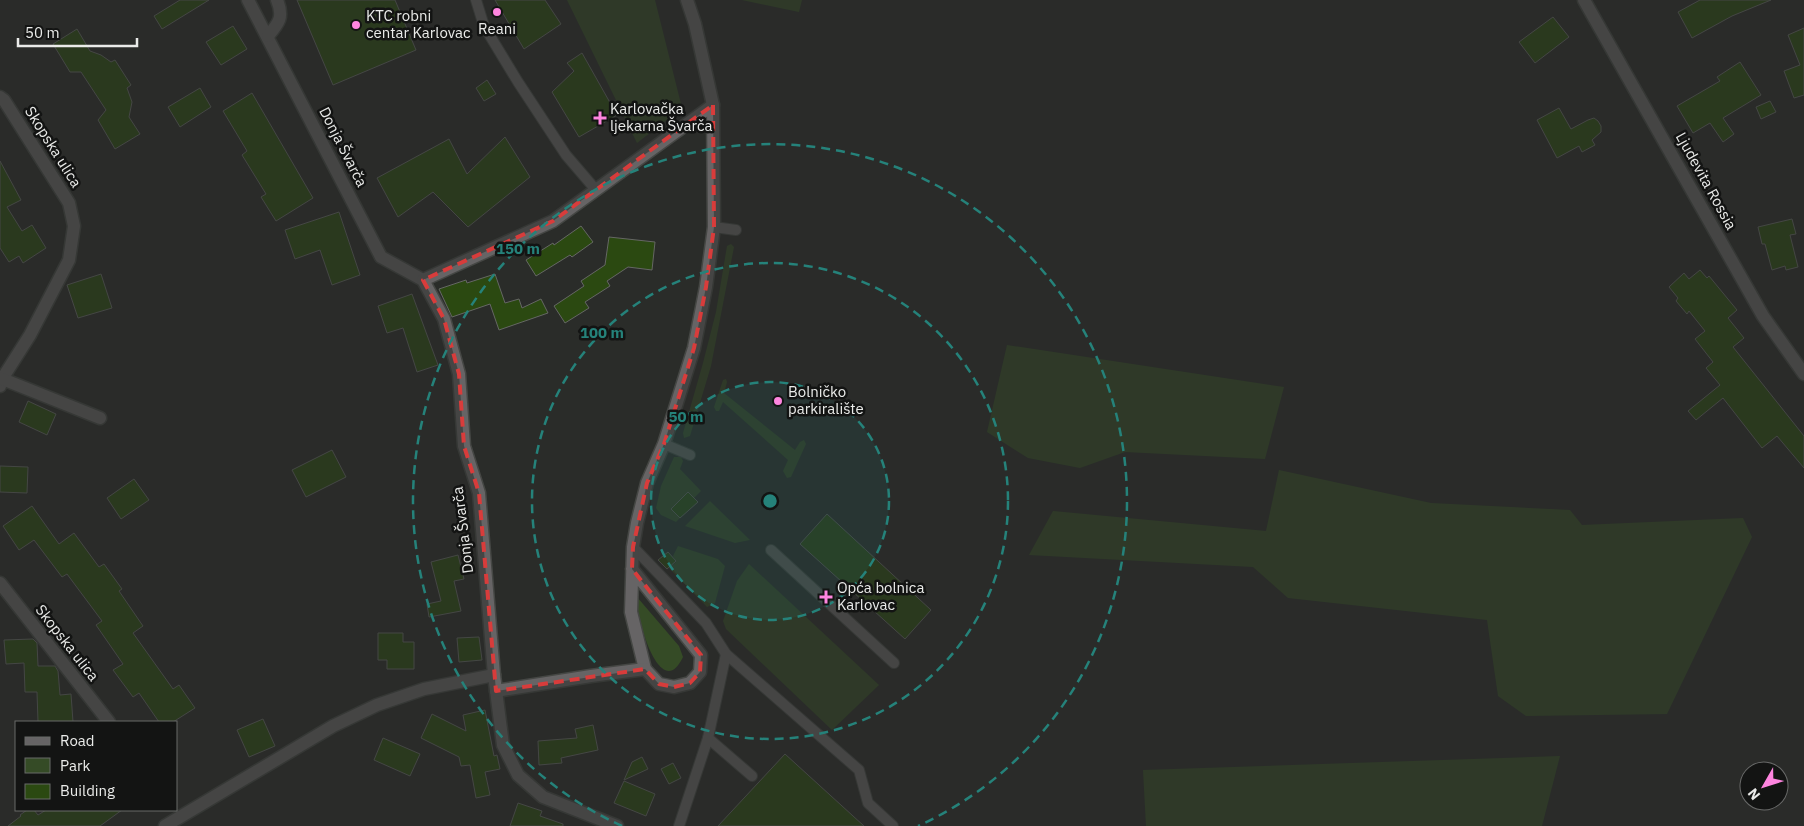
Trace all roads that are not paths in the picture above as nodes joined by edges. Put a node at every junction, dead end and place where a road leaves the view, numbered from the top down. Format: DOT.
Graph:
graph roads {
  1 [pos="248,0"];
  2 [pos="277,0"];
  3 [pos="476,0"];
  4 [pos="687,0"];
  5 [pos="1584,0"];
  6 [pos="268,36"];
  7 [pos="0,97"];
  8 [pos="713,105"];
  9 [pos="596,190"];
  10 [pos="714,227"];
  11 [pos="736,230"];
  12 [pos="424,280"];
  13 [pos="1804,374"];
  14 [pos="1,381"];
  15 [pos="100,418"];
  16 [pos="664,444"];
  17 [pos="690,454"];
  18 [pos="633,546"];
  19 [pos="771,550"];
  20 [pos="632,570"];
  21 [pos="0,583"];
  22 [pos="726,654"];
  23 [pos="894,662"];
  24 [pos="645,669"];
  25 [pos="494,675"];
  26 [pos="496,691"];
  27 [pos="108,721"];
  28 [pos="708,738"];
  29 [pos="752,776"];
  30 [pos="179,817"];
  31 [pos="165,826"];
  32 [pos="617,826"];
  33 [pos="679,826"];
  34 [pos="893,826"];
  1 -- 6 [label="street, Donja Švarča"];
  2 -- 6 [label="street"];
  3 -- 9 [label="lane"];
  4 -- 8 [label="street"];
  5 -- 13 [label="street, Ljudevita Rossia"];
  6 -- 12 [label="street, Donja Švarča"];
  7 -- 14 [label="street, Skopska ulica"];
  8 -- 9 [label="street"];
  8 -- 10 [label="street"];
  9 -- 12 [label="street"];
  10 -- 11 [label="lane"];
  10 -- 16 [label="street"];
  12 -- 25 [label="street, Donja Švarča"];
  14 -- 15 [label="street, Skopska ulica"];
  16 -- 17 [label="lane"];
  16 -- 18 [label="street"];
  18 -- 20 [label="street"];
  18 -- 22 [label="lane"];
  19 -- 23 [label="lane"];
  20 -- 24 [label="street"];
  20 -- 24 [label="street"];
  21 -- 27 [label="street, Skopska ulica"];
  22 -- 28 [label="lane"];
  22 -- 34 [label="lane"];
  24 -- 26 [label="street"];
  25 -- 26 [label="street, Donja Švarča"];
  25 -- 30 [label="street"];
  26 -- 32 [label="street, Donja Švarča"];
  28 -- 29 [label="lane"];
  28 -- 33 [label="lane"];
  30 -- 31 [label="street"];
}
